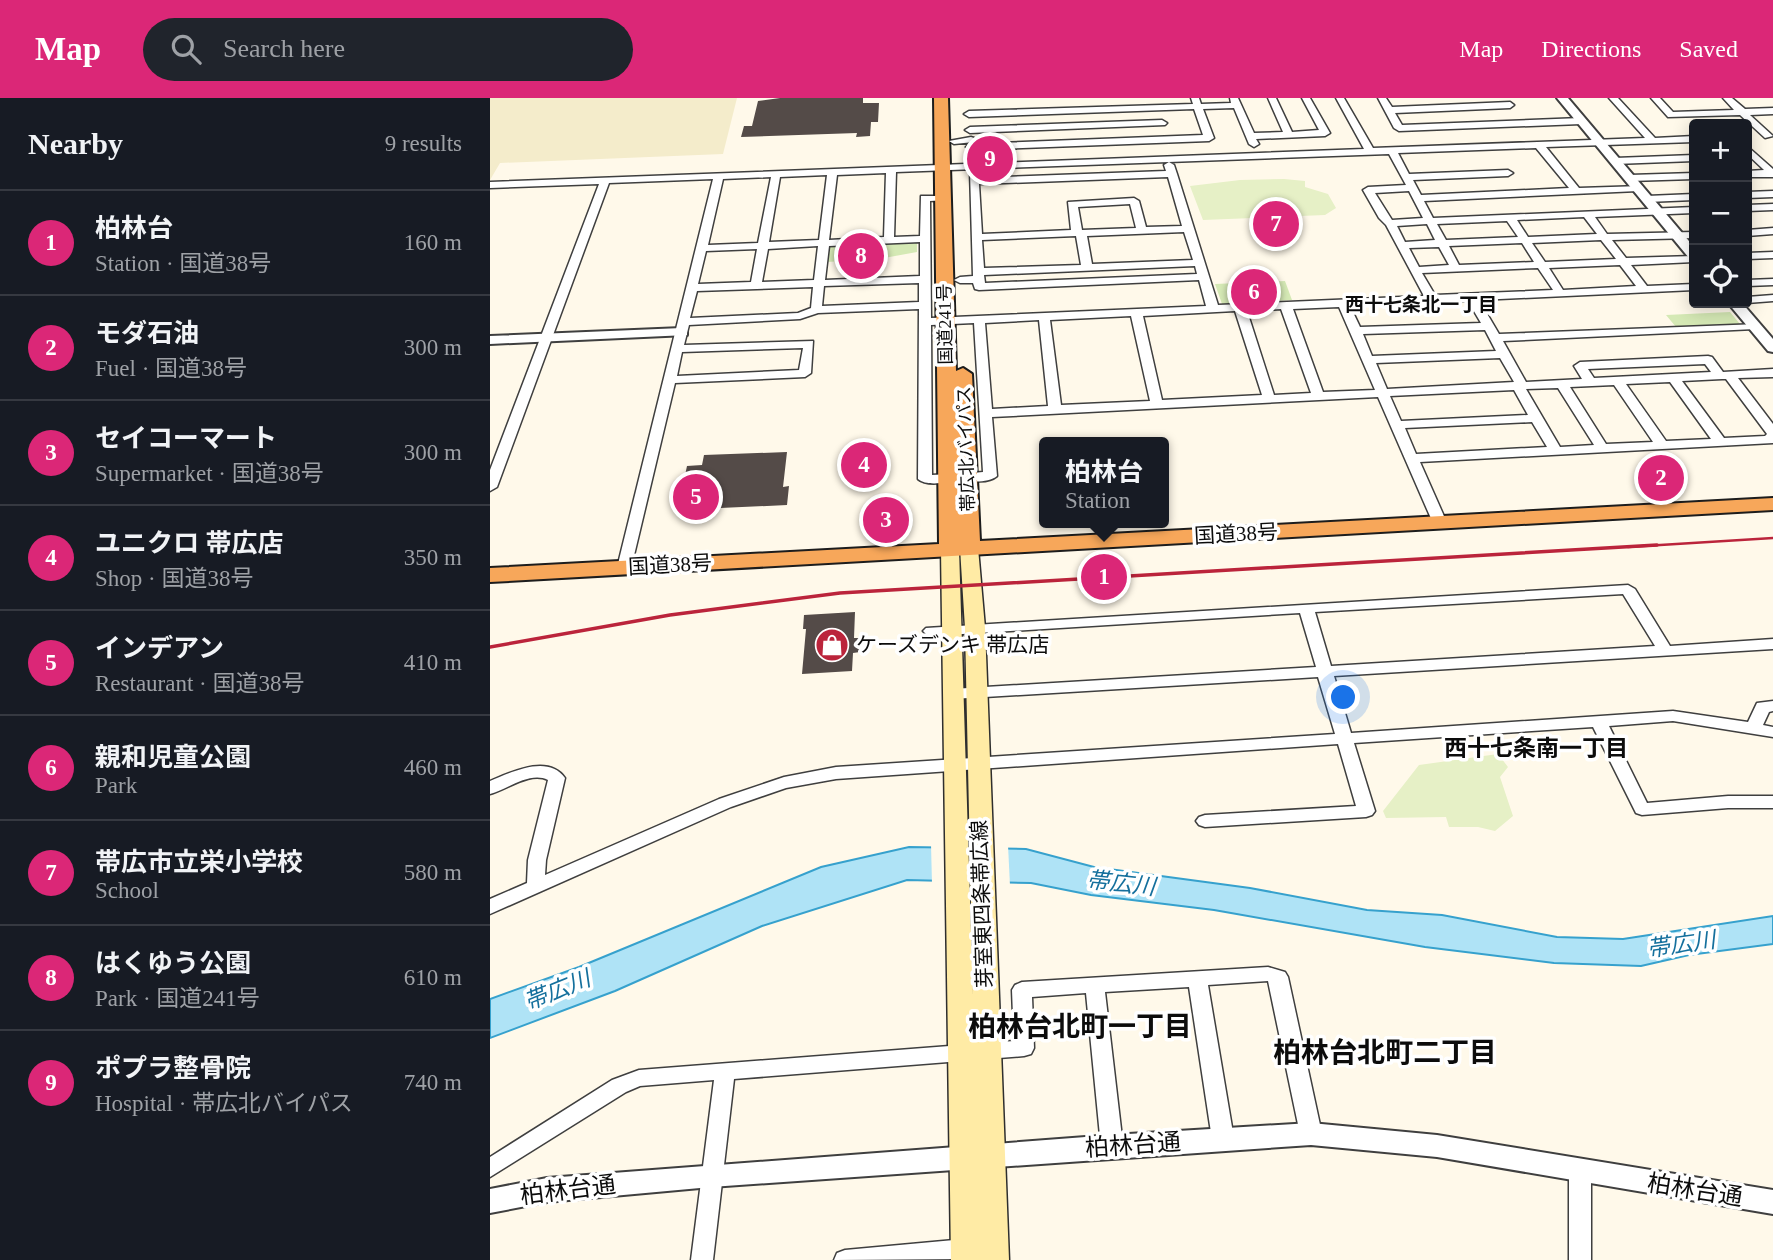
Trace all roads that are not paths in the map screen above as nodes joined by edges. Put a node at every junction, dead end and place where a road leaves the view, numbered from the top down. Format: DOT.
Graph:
graph roads {
  1 [pos="941,98"];
  2 [pos="953,98"];
  3 [pos="1272,98"];
  4 [pos="1306,98"];
  5 [pos="1340,98"];
  6 [pos="1382,98"];
  7 [pos="1562,98"];
  8 [pos="1613,98"];
  9 [pos="1655,98"];
  10 [pos="1666,98"];
  11 [pos="1727,98"];
  12 [pos="1196,102"];
  13 [pos="1236,102"];
  14 [pos="1508,102"];
  15 [pos="1158,104"];
  16 [pos="1390,110"];
  17 [pos="1055,111"];
  18 [pos="1773,111"];
  19 [pos="1742,112"];
  20 [pos="1581,121"];
  21 [pos="1162,123"];
  22 [pos="1524,123"];
  23 [pos="1467,125"];
  24 [pos="1057,127"];
  25 [pos="1289,135"];
  26 [pos="1250,136"];
  27 [pos="1766,136"];
  28 [pos="1689,139"];
  29 [pos="1167,140"];
  30 [pos="1682,140"];
  31 [pos="954,141"];
  32 [pos="1653,141"];
  33 [pos="1600,143"];
  34 [pos="1061,144"];
  35 [pos="1539,145"];
  36 [pos="1486,147"];
  37 [pos="1689,149"];
  38 [pos="1392,150"];
  39 [pos="1370,151"];
  40 [pos="965,154"];
  41 [pos="1752,154"];
  42 [pos="1259,156"];
  43 [pos="1689,156"];
  44 [pos="1170,159"];
  45 [pos="1615,161"];
  46 [pos="1058,163"];
  47 [pos="891,170"];
  48 [pos="832,172"];
  49 [pos="1508,173"];
  50 [pos="776,174"];
  51 [pos="1172,174"];
  52 [pos="1752,174"];
  53 [pos="1772,174"];
  54 [pos="719,176"];
  55 [pos="1407,177"];
  56 [pos="1689,177"];
  57 [pos="1056,178"];
  58 [pos="605,181"];
  59 [pos="974,181"];
  60 [pos="1634,183"];
  61 [pos="491,186"];
  62 [pos="1576,191"];
  63 [pos="1415,193"];
  64 [pos="1524,194"];
  65 [pos="1773,194"];
  66 [pos="1752,195"];
  67 [pos="1689,197"];
  68 [pos="943,198"];
  69 [pos="1647,199"];
  70 [pos="1773,207"];
  71 [pos="1752,208"];
  72 [pos="1689,210"];
  73 [pos="1657,211"];
  74 [pos="1587,214"];
  75 [pos="1541,215"];
  76 [pos="1510,217"];
  77 [pos="1429,220"];
  78 [pos="1390,223"];
  79 [pos="1188,229"];
  80 [pos="1142,230"];
  81 [pos="1773,232"];
  82 [pos="1079,233"];
  83 [pos="1752,233"];
  84 [pos="1677,235"];
  85 [pos="1689,235"];
  86 [pos="1604,236"];
  87 [pos="976,237"];
  88 [pos="925,239"];
  89 [pos="1525,240"];
  90 [pos="889,241"];
  91 [pos="823,243"];
  92 [pos="1441,243"];
  93 [pos="762,245"];
  94 [pos="1402,245"];
  95 [pos="702,248"];
  96 [pos="1689,251"];
  97 [pos="1773,255"];
  98 [pos="1752,256"];
  99 [pos="1689,257"];
  100 [pos="1622,261"];
  101 [pos="1199,262"];
  102 [pos="1542,264"];
  103 [pos="1087,267"];
  104 [pos="1456,269"];
  105 [pos="1416,270"];
  106 [pos="978,276"];
  107 [pos="1203,278"];
  108 [pos="925,279"];
  109 [pos="960,280"];
  110 [pos="818,282"];
  111 [pos="1773,282"];
  112 [pos="1752,283"];
  113 [pos="756,285"];
  114 [pos="1689,287"];
  115 [pos="693,288"];
  116 [pos="1644,289"];
  117 [pos="1560,293"];
  118 [pos="1472,297"];
  119 [pos="1773,298"];
  120 [pos="1431,299"];
  121 [pos="1752,300"];
  122 [pos="1343,303"];
  123 [pos="925,305"];
  124 [pos="1286,306"];
  125 [pos="1240,308"];
  126 [pos="1739,308"];
  127 [pos="1213,309"];
  128 [pos="816,310"];
  129 [pos="1136,312"];
  130 [pos="1044,317"];
  131 [pos="953,321"];
  132 [pos="1488,326"];
  133 [pos="1755,326"];
  134 [pos="683,327"];
  135 [pos="1356,331"];
  136 [pos="548,338"];
  137 [pos="1494,338"];
  138 [pos="490,341"];
  139 [pos="1773,348"];
  140 [pos="677,349"];
  141 [pos="1504,354"];
  142 [pos="1369,360"];
  143 [pos="1773,373"];
  144 [pos="1724,376"];
  145 [pos="1673,378"];
  146 [pos="670,380"];
  147 [pos="1618,381"];
  148 [pos="1590,382"];
  149 [pos="1562,384"];
  150 [pos="1520,386"];
  151 [pos="1382,393"];
  152 [pos="1318,396"];
  153 [pos="1269,398"];
  154 [pos="1157,404"];
  155 [pos="1055,410"];
  156 [pos="987,413"];
  157 [pos="1537,418"];
  158 [pos="1397,425"];
  159 [pos="1773,434"];
  160 [pos="1720,442"];
  161 [pos="1662,445"];
  162 [pos="1602,448"];
  163 [pos="1555,450"];
  164 [pos="1412,458"];
  165 [pos="957,478"];
  166 [pos="490,487"];
  167 [pos="1773,495"];
  168 [pos="1773,504"];
  169 [pos="1438,518"];
  170 [pos="959,544"];
  171 [pos="625,563"];
  172 [pos="490,565"];
  173 [pos="490,575"];
  174 [pos="1306,608"];
  175 [pos="975,628"];
  176 [pos="941,630"];
  177 [pos="1773,644"];
  178 [pos="1665,650"];
  179 [pos="1323,671"];
  180 [pos="976,692"];
  181 [pos="952,694"];
  182 [pos="1773,706"];
  183 [pos="1599,722"];
  184 [pos="1753,728"];
  185 [pos="1773,732"];
  186 [pos="1344,739"];
  187 [pos="977,762"];
  188 [pos="955,764"];
  189 [pos="490,788"];
  190 [pos="1773,802"];
  191 [pos="967,805"];
  192 [pos="1205,821"];
  193 [pos="536,887"];
  194 [pos="490,907"];
  195 [pos="1197,977"];
  196 [pos="1095,985"];
  197 [pos="974,1052"];
  198 [pos="725,1071"];
  199 [pos="1311,1134"];
  200 [pos="1223,1139"];
  201 [pos="1112,1146"];
  202 [pos="976,1158"];
  203 [pos="490,1168"];
  204 [pos="1580,1171"];
  205 [pos="711,1176"];
  206 [pos="490,1201"];
  207 [pos="1773,1202"];
  208 [pos="965,1255"];
  209 [pos="702,1260"];
  210 [pos="845,1260"];
  211 [pos="994,1260"];
  212 [pos="1580,1260"];
  1 -- 40 [label="highway, 国道241号"];
  2 -- 31 [label="highway"];
  3 -- 25 [label="street"];
  4 -- 25 [label="street"];
  5 -- 39 [label="street"];
  6 -- 16 [label="street"];
  7 -- 20 [label="street"];
  8 -- 32 [label="street"];
  9 -- 10 [label="street"];
  9 -- 19 [label="street"];
  11 -- 19 [label="street"];
  12 -- 13 [label="street"];
  12 -- 15 [label="street"];
  12 -- 29 [label="street"];
  13 -- 26 [label="street"];
  14 -- 16 [label="street"];
  14 -- 22 [label="street"];
  15 -- 17 [label="street"];
  15 -- 21 [label="street"];
  16 -- 23 [label="street"];
  17 -- 24 [label="street"];
  17 -- 40 [label="street"];
  18 -- 19 [label="street"];
  19 -- 27 [label="street"];
  20 -- 22 [label="street"];
  20 -- 33 [label="street"];
  21 -- 24 [label="street"];
  21 -- 29 [label="street"];
  22 -- 23 [label="street"];
  23 -- 36 [label="street"];
  24 -- 34 [label="street"];
  24 -- 40 [label="street"];
  25 -- 26 [label="street"];
  26 -- 42 [label="street"];
  28 -- 30 [label="street"];
  29 -- 34 [label="street"];
  29 -- 44 [label="street"];
  30 -- 32 [label="street"];
  30 -- 37 [label="street"];
  31 -- 40 [label="highway"];
  31 -- 40 [label="street"];
  32 -- 33 [label="street"];
  33 -- 35 [label="street"];
  33 -- 45 [label="street"];
  34 -- 40 [label="street"];
  34 -- 46 [label="street"];
  35 -- 36 [label="street"];
  35 -- 62 [label="street"];
  36 -- 38 [label="street"];
  36 -- 49 [label="street"];
  38 -- 39 [label="street"];
  38 -- 55 [label="street"];
  39 -- 42 [label="street"];
  40 -- 46 [label="street"];
  40 -- 47 [label="street"];
  40 -- 59 [label="street"];
  40 -- 68 [label="highway, 国道241号"];
  40 -- 109 [label="highway"];
  41 -- 53 [label="street"];
  42 -- 44 [label="street"];
  43 -- 45 [label="street"];
  44 -- 46 [label="street"];
  44 -- 51 [label="street"];
  45 -- 60 [label="street"];
  46 -- 57 [label="street"];
  47 -- 48 [label="street"];
  47 -- 90 [label="street"];
  48 -- 50 [label="street"];
  48 -- 91 [label="street"];
  49 -- 55 [label="street"];
  49 -- 64 [label="street"];
  50 -- 54 [label="street"];
  50 -- 93 [label="street"];
  51 -- 57 [label="street"];
  51 -- 79 [label="street"];
  52 -- 53 [label="street"];
  54 -- 58 [label="street"];
  54 -- 95 [label="street"];
  55 -- 63 [label="street"];
  56 -- 60 [label="street"];
  57 -- 59 [label="street"];
  58 -- 61 [label="street"];
  58 -- 136 [label="street"];
  59 -- 87 [label="street"];
  60 -- 62 [label="street"];
  60 -- 69 [label="street"];
  62 -- 64 [label="street"];
  63 -- 64 [label="street"];
  63 -- 77 [label="street"];
  63 -- 78 [label="street"];
  64 -- 75 [label="street"];
  65 -- 66 [label="street"];
  67 -- 69 [label="street"];
  68 -- 88 [label="street"];
  68 -- 131 [label="highway, 国道241号"];
  69 -- 73 [label="street"];
  70 -- 71 [label="street"];
  72 -- 73 [label="street"];
  73 -- 74 [label="street"];
  73 -- 84 [label="street"];
  74 -- 75 [label="street"];
  74 -- 86 [label="street"];
  75 -- 76 [label="street"];
  76 -- 77 [label="street"];
  76 -- 89 [label="street"];
  77 -- 78 [label="street"];
  77 -- 92 [label="street"];
  78 -- 94 [label="street"];
  79 -- 80 [label="street"];
  79 -- 101 [label="street"];
  80 -- 82 [label="street"];
  80 -- 82 [label="street"];
  81 -- 83 [label="street"];
  82 -- 87 [label="street"];
  82 -- 103 [label="street"];
  84 -- 85 [label="street"];
  84 -- 86 [label="street"];
  84 -- 96 [label="street"];
  86 -- 89 [label="street"];
  86 -- 100 [label="street"];
  87 -- 106 [label="street"];
  88 -- 90 [label="street"];
  88 -- 108 [label="street"];
  89 -- 92 [label="street"];
  89 -- 102 [label="street"];
  90 -- 91 [label="street"];
  91 -- 93 [label="street"];
  91 -- 110 [label="street"];
  92 -- 94 [label="street"];
  92 -- 104 [label="street"];
  93 -- 95 [label="street"];
  93 -- 113 [label="street"];
  94 -- 105 [label="street"];
  95 -- 115 [label="street"];
  97 -- 98 [label="street"];
  99 -- 100 [label="street"];
  100 -- 102 [label="street"];
  100 -- 116 [label="street"];
  101 -- 103 [label="street"];
  101 -- 107 [label="street"];
  102 -- 104 [label="street"];
  102 -- 117 [label="street"];
  103 -- 106 [label="street"];
  104 -- 105 [label="street"];
  105 -- 120 [label="street"];
  106 -- 107 [label="street"];
  106 -- 109 [label="street"];
  107 -- 127 [label="street"];
  108 -- 110 [label="street"];
  108 -- 123 [label="street"];
  109 -- 131 [label="highway"];
  110 -- 113 [label="street"];
  110 -- 128 [label="street"];
  111 -- 112 [label="street"];
  113 -- 115 [label="street"];
  114 -- 116 [label="street"];
  115 -- 134 [label="street"];
  116 -- 117 [label="street"];
  117 -- 118 [label="street"];
  118 -- 120 [label="street"];
  118 -- 132 [label="street"];
  119 -- 121 [label="street"];
  120 -- 122 [label="street"];
  122 -- 124 [label="street"];
  122 -- 135 [label="street"];
  123 -- 128 [label="street"];
  123 -- 131 [label="street"];
  124 -- 125 [label="street"];
  124 -- 152 [label="street"];
  125 -- 127 [label="street"];
  125 -- 153 [label="street"];
  126 -- 133 [label="street"];
  127 -- 129 [label="street"];
  128 -- 134 [label="street"];
  129 -- 130 [label="street"];
  129 -- 154 [label="street"];
  130 -- 131 [label="street"];
  130 -- 155 [label="street"];
  131 -- 156 [label="street"];
  131 -- 165 [label="highway, 国道241号"];
  131 -- 165 [label="street"];
  132 -- 135 [label="street"];
  132 -- 137 [label="street"];
  133 -- 137 [label="street"];
  133 -- 139 [label="street"];
  134 -- 136 [label="street"];
  134 -- 140 [label="street"];
  135 -- 142 [label="street"];
  136 -- 138 [label="street"];
  136 -- 166 [label="street"];
  137 -- 141 [label="street"];
  140 -- 146 [label="street"];
  140 -- 146 [label="street"];
  141 -- 142 [label="street"];
  141 -- 150 [label="street"];
  142 -- 151 [label="street"];
  143 -- 144 [label="street"];
  144 -- 145 [label="street"];
  144 -- 148 [label="street"];
  144 -- 159 [label="street"];
  145 -- 147 [label="street"];
  145 -- 160 [label="street"];
  146 -- 171 [label="street"];
  147 -- 148 [label="street"];
  147 -- 161 [label="street"];
  148 -- 149 [label="street"];
  149 -- 150 [label="street"];
  149 -- 162 [label="street"];
  150 -- 151 [label="street"];
  150 -- 157 [label="street"];
  151 -- 152 [label="street"];
  151 -- 158 [label="street"];
  152 -- 153 [label="street"];
  153 -- 154 [label="street"];
  154 -- 155 [label="street"];
  155 -- 156 [label="street"];
  156 -- 165 [label="street"];
  157 -- 158 [label="street"];
  157 -- 163 [label="street"];
  158 -- 164 [label="street"];
  159 -- 160 [label="street"];
  160 -- 161 [label="street"];
  161 -- 162 [label="street"];
  162 -- 163 [label="street"];
  163 -- 164 [label="street"];
  164 -- 169 [label="street"];
  165 -- 170 [label="highway, 国道241号"];
  167 -- 169 [label="highway, 国道38号"];
  168 -- 169 [label="highway, 国道38号"];
  169 -- 170 [label="highway, 国道38号"];
  170 -- 171 [label="highway, 国道38号"];
  170 -- 175 [label="main road, 芽室東四条帯広線"];
  170 -- 176 [label="main road, 芽室東四条帯広線"];
  171 -- 172 [label="highway, 国道38号"];
  171 -- 173 [label="highway, 国道38号"];
  174 -- 175 [label="street"];
  174 -- 178 [label="street"];
  174 -- 179 [label="street"];
  175 -- 176 [label="street"];
  175 -- 180 [label="main road, 芽室東四条帯広線"];
  176 -- 181 [label="main road, 芽室東四条帯広線"];
  177 -- 178 [label="street"];
  178 -- 179 [label="street"];
  179 -- 180 [label="street"];
  179 -- 186 [label="street"];
  180 -- 181 [label="street"];
  180 -- 187 [label="main road, 芽室東四条帯広線"];
  181 -- 188 [label="main road, 芽室東四条帯広線"];
  182 -- 184 [label="street"];
  183 -- 184 [label="street"];
  183 -- 186 [label="street"];
  183 -- 190 [label="street"];
  184 -- 185 [label="street"];
  186 -- 187 [label="street"];
  186 -- 192 [label="street"];
  187 -- 188 [label="street"];
  187 -- 191 [label="main road, 芽室東四条帯広線"];
  188 -- 191 [label="main road, 芽室東四条帯広線"];
  188 -- 193 [label="street"];
  189 -- 193 [label="street"];
  191 -- 197 [label="main road, 芽室東四条帯広線"];
  193 -- 194 [label="street"];
  195 -- 196 [label="street"];
  195 -- 199 [label="street"];
  195 -- 200 [label="street"];
  196 -- 197 [label="street"];
  196 -- 201 [label="street"];
  197 -- 198 [label="street"];
  197 -- 202 [label="main road, 芽室東四条帯広線"];
  198 -- 203 [label="street"];
  198 -- 205 [label="street"];
  199 -- 200 [label="street, 柏林台通"];
  199 -- 204 [label="street, 柏林台通"];
  200 -- 201 [label="street, 柏林台通"];
  201 -- 202 [label="street, 柏林台通"];
  202 -- 205 [label="street, 柏林台通"];
  202 -- 208 [label="main road, 芽室東四条帯広線"];
  202 -- 211 [label="main road, 芽室東四条帯広線"];
  204 -- 207 [label="street, 柏林台通"];
  204 -- 212 [label="street"];
  205 -- 206 [label="street, 柏林台通"];
  205 -- 209 [label="street"];
  208 -- 210 [label="street"];
}
